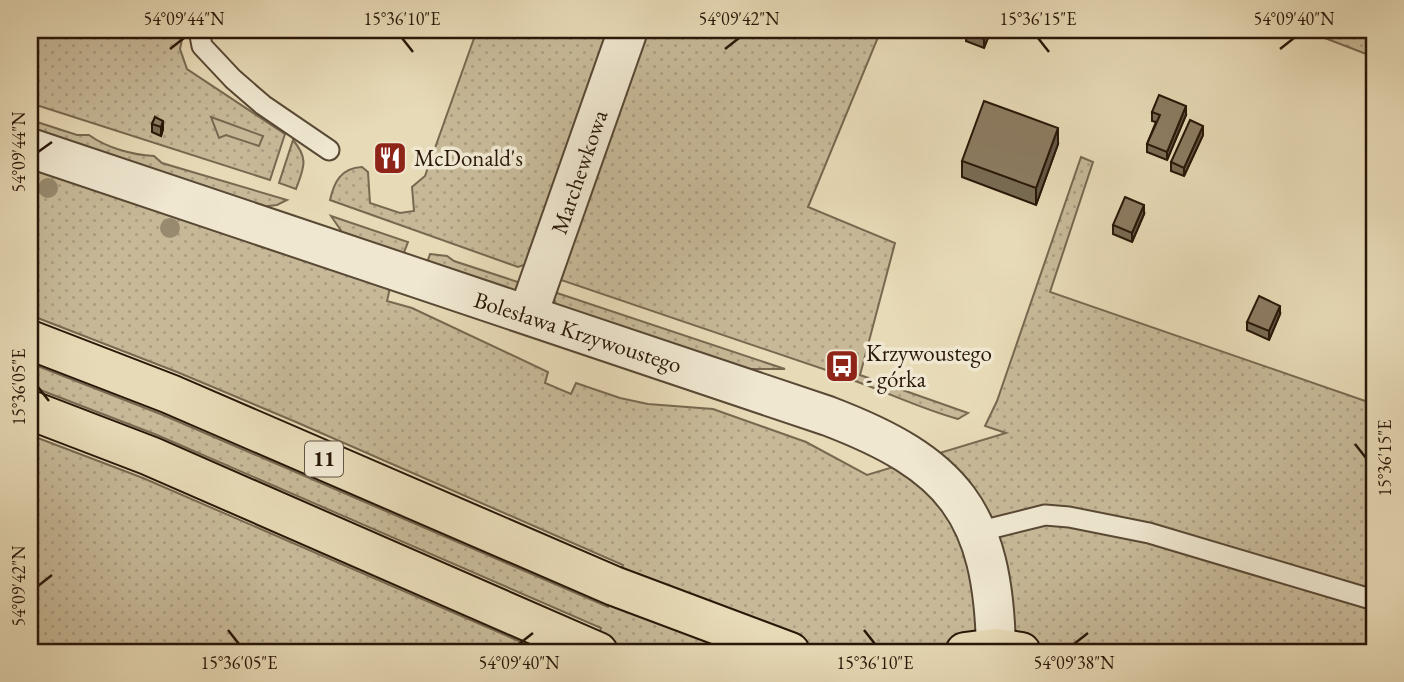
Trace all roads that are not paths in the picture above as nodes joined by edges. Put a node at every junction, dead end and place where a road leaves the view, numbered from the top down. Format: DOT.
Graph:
graph roads {
  1 [pos="199,30"];
  2 [pos="628,30"];
  3 [pos="30,148"];
  4 [pos="329,150"];
  5 [pos="528,314"];
  6 [pos="30,340"];
  7 [pos="30,410"];
  8 [pos="977,531"];
  9 [pos="1374,600"];
  10 [pos="994,651"];
  11 [pos="598,652"];
  12 [pos="790,652"];
  1 -- 4 [label="lane"];
  2 -- 5 [label="street, Marchewkowa"];
  3 -- 5 [label="street, Bolesława Krzywoustego"];
  5 -- 8 [label="street, Bolesława Krzywoustego"];
  6 -- 12 [label="main road, 11"];
  7 -- 11 [label="main road"];
  8 -- 9 [label="lane"];
  8 -- 10 [label="street, Bolesława Krzywoustego"];
}
